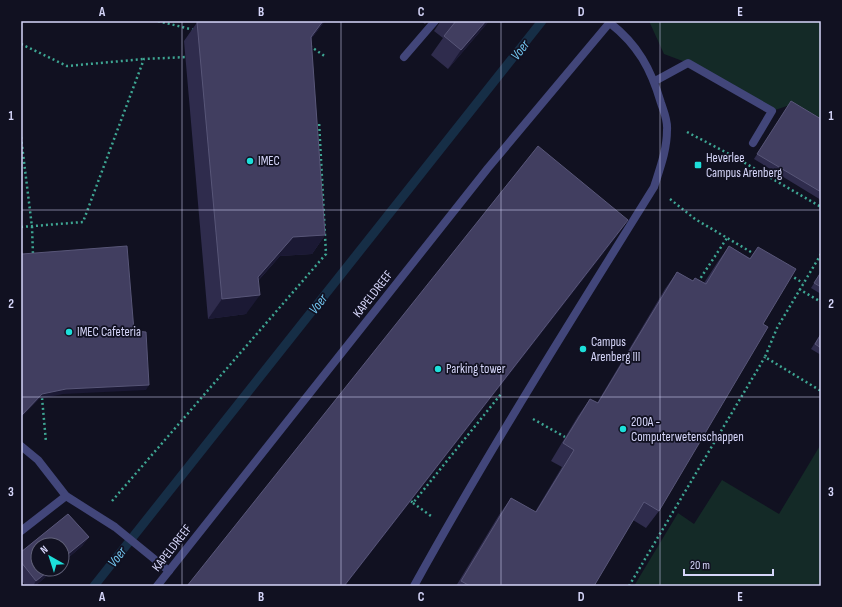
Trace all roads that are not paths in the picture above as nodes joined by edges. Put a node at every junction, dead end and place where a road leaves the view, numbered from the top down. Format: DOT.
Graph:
graph roads {
  1 [pos="435,21"];
  2 [pos="610,22"];
  3 [pos="404,57"];
  4 [pos="655,81"];
  5 [pos="753,143"];
  6 [pos="21,446"];
  7 [pos="66,496"];
  8 [pos="21,531"];
  9 [pos="169,571"];
  10 [pos="157,586"];
  11 [pos="414,586"];
  1 -- 3 [label="street"];
  2 -- 4 [label="street"];
  2 -- 9 [label="street, KAPELDREEF"];
  4 -- 5 [label="street"];
  4 -- 11 [label="street"];
  6 -- 7 [label="street"];
  7 -- 8 [label="street"];
  7 -- 9 [label="street"];
  9 -- 10 [label="street, KAPELDREEF"];
}
